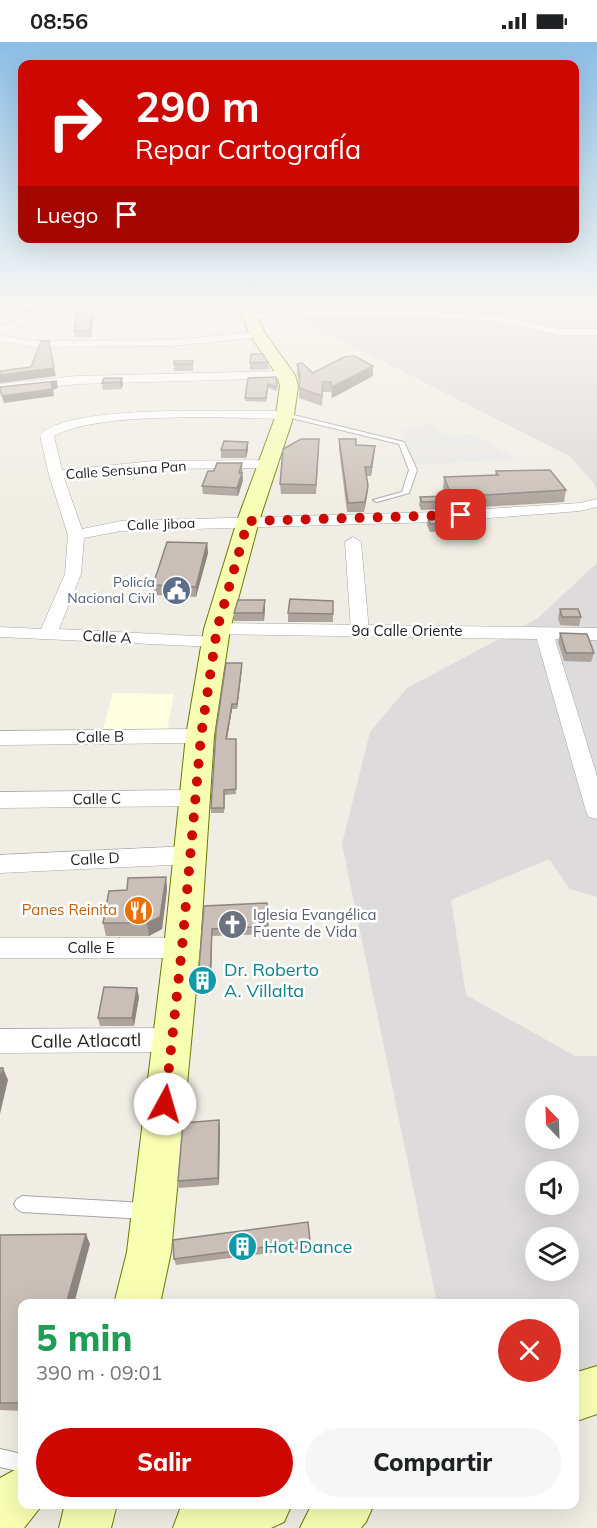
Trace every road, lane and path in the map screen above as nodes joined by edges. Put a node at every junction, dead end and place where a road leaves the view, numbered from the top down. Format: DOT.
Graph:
graph roads {
  1 [pos="286,375"];
  2 [pos="0,388"];
  3 [pos="285,414"];
  4 [pos="269,464"];
  5 [pos="56,475"];
  6 [pos="377,500"];
  7 [pos="597,502"];
  8 [pos="248,521"];
  9 [pos="76,535"];
  10 [pos="353,542"];
  11 [pos="360,631"];
  12 [pos="0,632"];
  13 [pos="544,633"];
  14 [pos="48,634"];
  15 [pos="597,634"];
  16 [pos="216,636"];
  17 [pos="201,736"];
  18 [pos="0,738"];
  19 [pos="195,798"];
  20 [pos="0,800"];
  21 [pos="597,811"];
  22 [pos="190,855"];
  23 [pos="0,864"];
  24 [pos="0,948"];
  25 [pos="182,948"];
  26 [pos="171,1040"];
  27 [pos="0,1041"];
  28 [pos="22,1204"];
  29 [pos="152,1232"];
  30 [pos="126,1299"];
  31 [pos="138,1299"];
  32 [pos="148,1299"];
  33 [pos="597,1390"];
  34 [pos="579,1396"];
  35 [pos="0,1458"];
  36 [pos="18,1462"];
  37 [pos="18,1496"];
  38 [pos="90,1509"];
  39 [pos="343,1509"];
  40 [pos="0,1516"];
  41 [pos="85,1528"];
  42 [pos="326,1528"];
  1 -- 2 [label="street"];
  1 -- 3 [label="main road"];
  3 -- 4 [label="main road"];
  3 -- 5 [label="street"];
  3 -- 6 [label="lane"];
  4 -- 5 [label="street, Calle Sensuna Pan"];
  4 -- 8 [label="main road"];
  5 -- 9 [label="street"];
  7 -- 8 [label="street, Calle Jiboa"];
  8 -- 9 [label="street, Calle Jiboa"];
  8 -- 16 [label="main road"];
  9 -- 14 [label="street"];
  10 -- 11 [label="street"];
  11 -- 13 [label="street, 9a Calle Oriente"];
  11 -- 16 [label="street, 9a Calle Oriente"];
  12 -- 14 [label="street, Calle A"];
  13 -- 15 [label="street, 9a Calle Oriente"];
  13 -- 21 [label="street"];
  14 -- 16 [label="street, Calle A"];
  16 -- 17 [label="main road"];
  17 -- 18 [label="street, Calle B"];
  17 -- 19 [label="main road"];
  19 -- 20 [label="street, Calle C"];
  19 -- 22 [label="main road"];
  22 -- 23 [label="street, Calle D"];
  22 -- 25 [label="main road"];
  24 -- 25 [label="street, Calle E"];
  25 -- 26 [label="main road"];
  26 -- 27 [label="street, Calle Atlacatl"];
  26 -- 29 [label="main road"];
  28 -- 29 [label="lane"];
  29 -- 30 [label="main road"];
  29 -- 31 [label="main road"];
  29 -- 32 [label="main road"];
  33 -- 34 [label="main road"];
  35 -- 36 [label="lane"];
  37 -- 40 [label="main road"];
  38 -- 41 [label="main road"];
  39 -- 42 [label="main road"];
}
